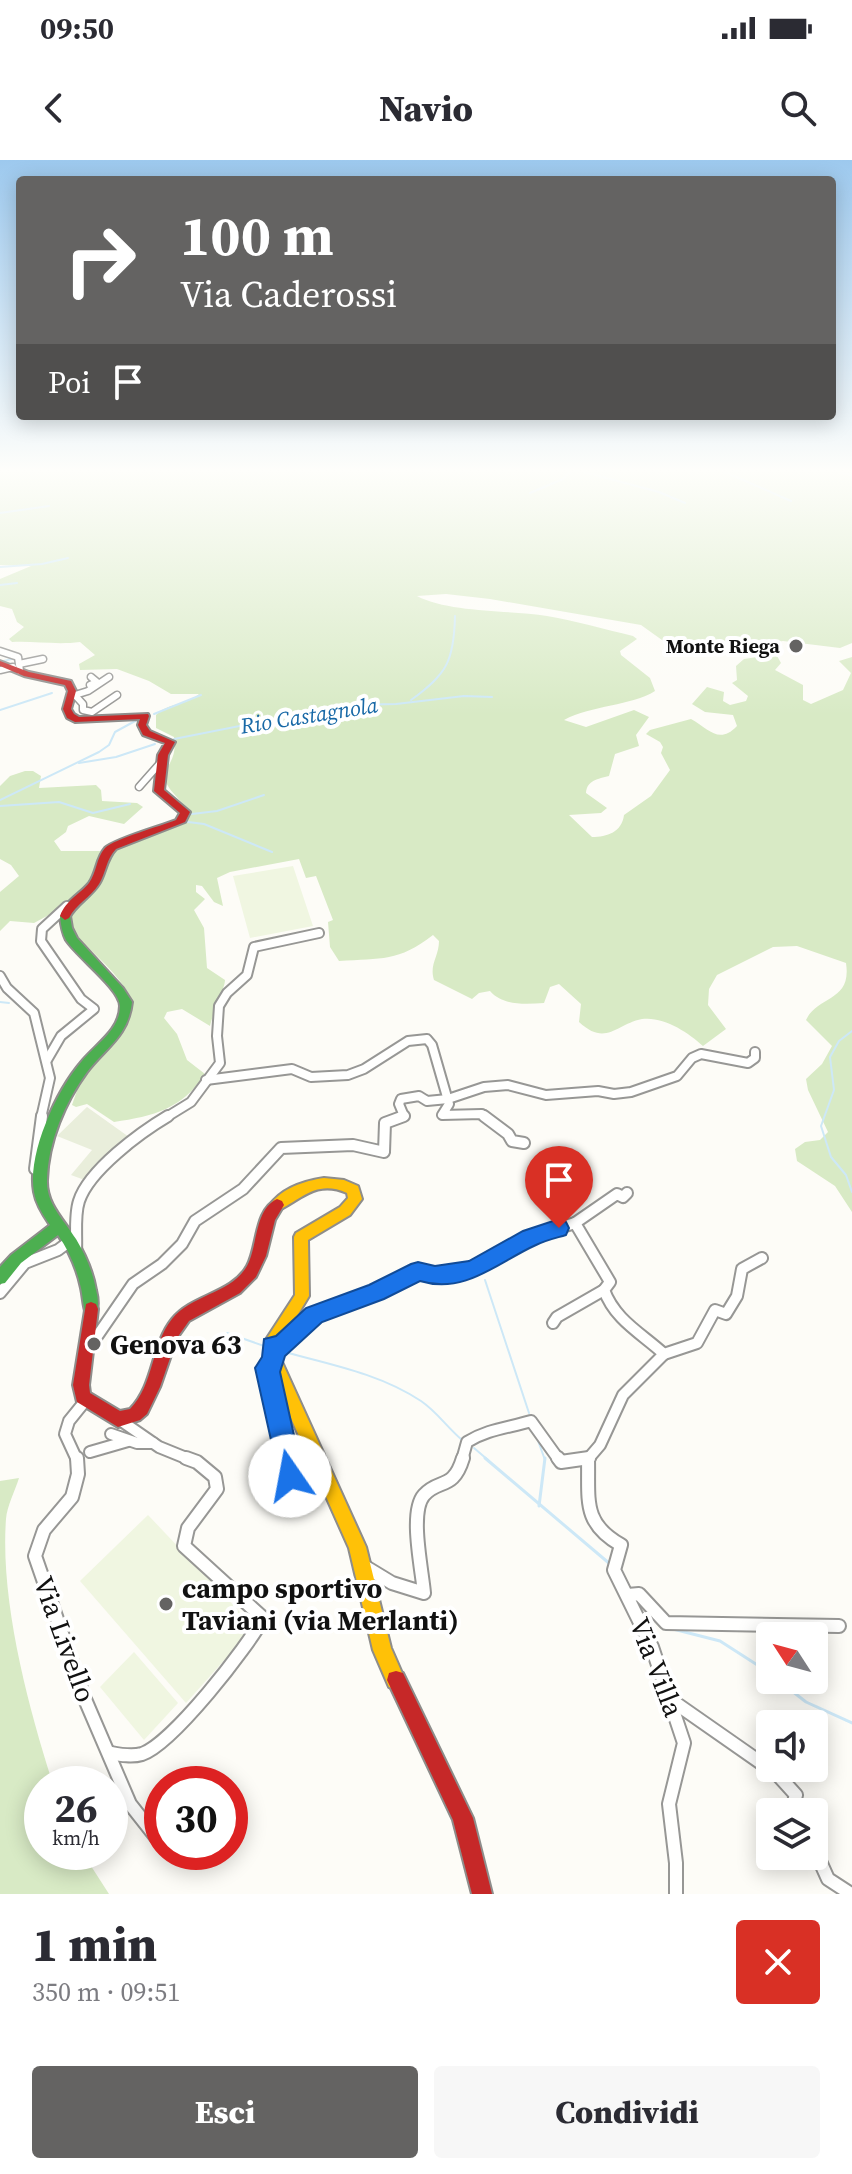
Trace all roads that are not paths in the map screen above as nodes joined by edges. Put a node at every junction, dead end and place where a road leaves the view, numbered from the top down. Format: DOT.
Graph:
graph roads {
  1 [pos="0,651"];
  2 [pos="43,659"];
  3 [pos="10,667"];
  4 [pos="91,677"];
  5 [pos="109,677"];
  6 [pos="73,693"];
  7 [pos="117,695"];
  8 [pos="162,761"];
  9 [pos="139,787"];
  10 [pos="68,906"];
  11 [pos="319,933"];
  12 [pos="0,976"];
  13 [pos="755,1052"];
  14 [pos="47,1060"];
  15 [pos="205,1080"];
  16 [pos="448,1099"];
  17 [pos="524,1143"];
  18 [pos="41,1191"];
  19 [pos="627,1193"];
  20 [pos="575,1223"];
  21 [pos="57,1228"];
  22 [pos="73,1247"];
  23 [pos="762,1258"];
  24 [pos="0,1278"];
  25 [pos="604,1290"];
  26 [pos="0,1293"];
  27 [pos="553,1323"];
  28 [pos="272,1346"];
  29 [pos="86,1352"];
  30 [pos="664,1354"];
  31 [pos="274,1362"];
  32 [pos="86,1400"];
  33 [pos="118,1419"];
  34 [pos="111,1434"];
  35 [pos="129,1440"];
  36 [pos="154,1443"];
  37 [pos="90,1452"];
  38 [pos="588,1459"];
  39 [pos="290,1476"];
  40 [pos="362,1562"];
  41 [pos="628,1595"];
  42 [pos="839,1626"];
  43 [pos="671,1700"];
  44 [pos="111,1753"];
  45 [pos="795,1798"];
  46 [pos="144,1823"];
  47 [pos="824,1870"];
  48 [pos="482,1894"];
  49 [pos="676,1894"];
  50 [pos="851,1894"];
  1 -- 3 [label="street"];
  2 -- 3 [label="street"];
  3 -- 6 [label="street"];
  4 -- 6 [label="street"];
  5 -- 6 [label="street"];
  6 -- 7 [label="street"];
  6 -- 8 [label="street"];
  8 -- 9 [label="street"];
  8 -- 10 [label="street"];
  10 -- 14 [label="street"];
  10 -- 18 [label="street"];
  11 -- 15 [label="street"];
  12 -- 14 [label="street"];
  13 -- 16 [label="street"];
  14 -- 18 [label="street"];
  15 -- 16 [label="street"];
  15 -- 22 [label="street"];
  16 -- 17 [label="street"];
  16 -- 29 [label="street"];
  18 -- 21 [label="street"];
  19 -- 20 [label="street"];
  20 -- 25 [label="street"];
  20 -- 28 [label="street"];
  21 -- 22 [label="street"];
  21 -- 24 [label="street"];
  22 -- 26 [label="street"];
  22 -- 29 [label="street"];
  23 -- 30 [label="street"];
  25 -- 27 [label="street"];
  25 -- 30 [label="street"];
  28 -- 31 [label="street"];
  28 -- 33 [label="street"];
  29 -- 32 [label="street"];
  30 -- 38 [label="street"];
  31 -- 39 [label="street"];
  31 -- 40 [label="street"];
  32 -- 33 [label="street"];
  32 -- 44 [label="street, Via Livello"];
  33 -- 36 [label="street"];
  34 -- 35 [label="street"];
  35 -- 36 [label="street"];
  35 -- 37 [label="street"];
  36 -- 44 [label="street"];
  38 -- 40 [label="street"];
  38 -- 41 [label="street, Via Villa"];
  40 -- 48 [label="street"];
  41 -- 42 [label="street"];
  41 -- 43 [label="street, Via Villa"];
  43 -- 45 [label="street"];
  43 -- 49 [label="street, Via Villa"];
  44 -- 46 [label="street, Via Livello"];
  47 -- 50 [label="street"];
}
